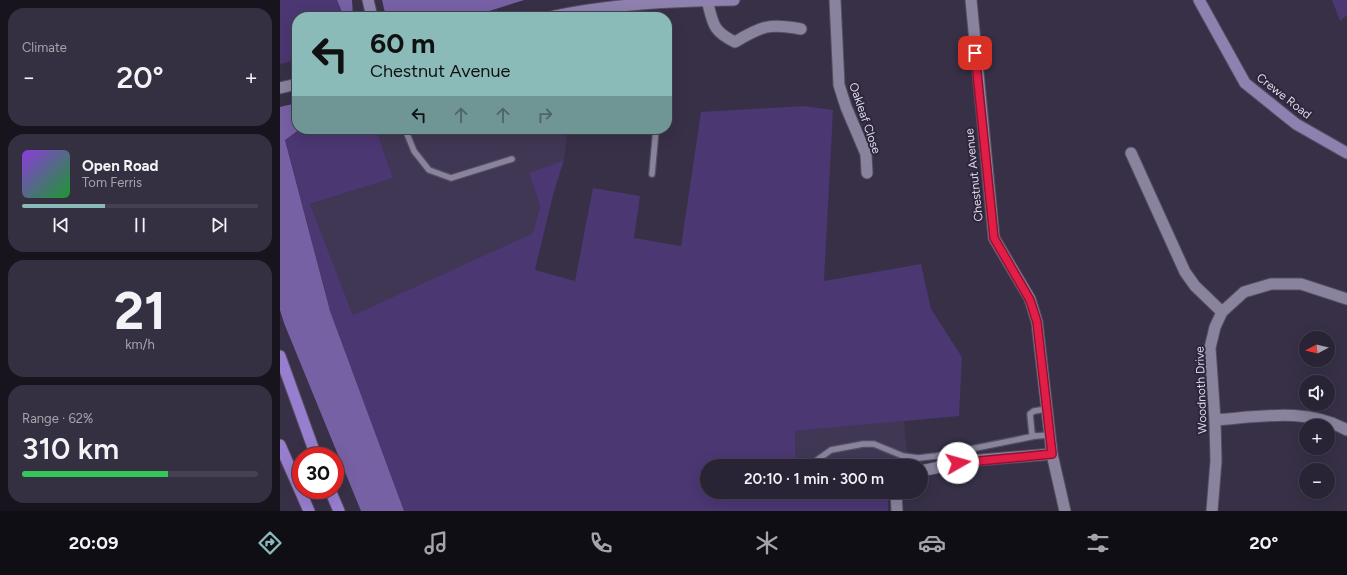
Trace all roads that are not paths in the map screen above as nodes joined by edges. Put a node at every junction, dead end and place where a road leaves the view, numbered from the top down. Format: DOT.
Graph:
graph roads {
  1 [pos="368,0"];
  2 [pos="707,0"];
  3 [pos="734,0"];
  4 [pos="835,0"];
  5 [pos="971,0"];
  6 [pos="1199,0"];
  7 [pos="619,6"];
  8 [pos="371,12"];
  9 [pos="573,12"];
  10 [pos="619,12"];
  11 [pos="801,29"];
  12 [pos="292,85"];
  13 [pos="280,88"];
  14 [pos="407,134"];
  15 [pos="656,134"];
  16 [pos="1131,153"];
  17 [pos="1347,153"];
  18 [pos="512,159"];
  19 [pos="652,174"];
  20 [pos="868,174"];
  21 [pos="1347,299"];
  22 [pos="1222,312"];
  23 [pos="280,356"];
  24 [pos="1047,409"];
  25 [pos="1215,420"];
  26 [pos="1347,430"];
  27 [pos="1050,435"];
  28 [pos="1035,436"];
  29 [pos="280,445"];
  30 [pos="313,447"];
  31 [pos="1052,454"];
  32 [pos="818,459"];
  33 [pos="928,470"];
  34 [pos="334,499"];
  35 [pos="896,499"];
  36 [pos="309,511"];
  37 [pos="339,511"];
  38 [pos="897,511"];
  39 [pos="1065,511"];
  40 [pos="1212,511"];
  1 -- 8 [label="main road"];
  2 -- 3 [label="main road"];
  2 -- 7 [label="main road"];
  2 -- 11 [label="street"];
  4 -- 20 [label="street, Oakleaf Close"];
  5 -- 24 [label="street, Chestnut Avenue"];
  6 -- 17 [label="main road, Crewe Road"];
  7 -- 9 [label="main road"];
  7 -- 10 [label="lane"];
  12 -- 13 [label="street"];
  14 -- 18 [label="lane"];
  15 -- 19 [label="lane"];
  16 -- 22 [label="street"];
  21 -- 22 [label="street"];
  22 -- 25 [label="street, Woodnoth Drive"];
  23 -- 30 [label="highway"];
  24 -- 27 [label="street, Chestnut Avenue"];
  24 -- 28 [label="lane"];
  25 -- 26 [label="street"];
  25 -- 40 [label="street, Woodnoth Drive"];
  27 -- 28 [label="lane"];
  27 -- 31 [label="street, Chestnut Avenue"];
  28 -- 32 [label="lane"];
  29 -- 36 [label="highway"];
  31 -- 33 [label="street"];
  31 -- 39 [label="street, Chestnut Avenue"];
  34 -- 37 [label="highway"];
  35 -- 38 [label="street"];
}
